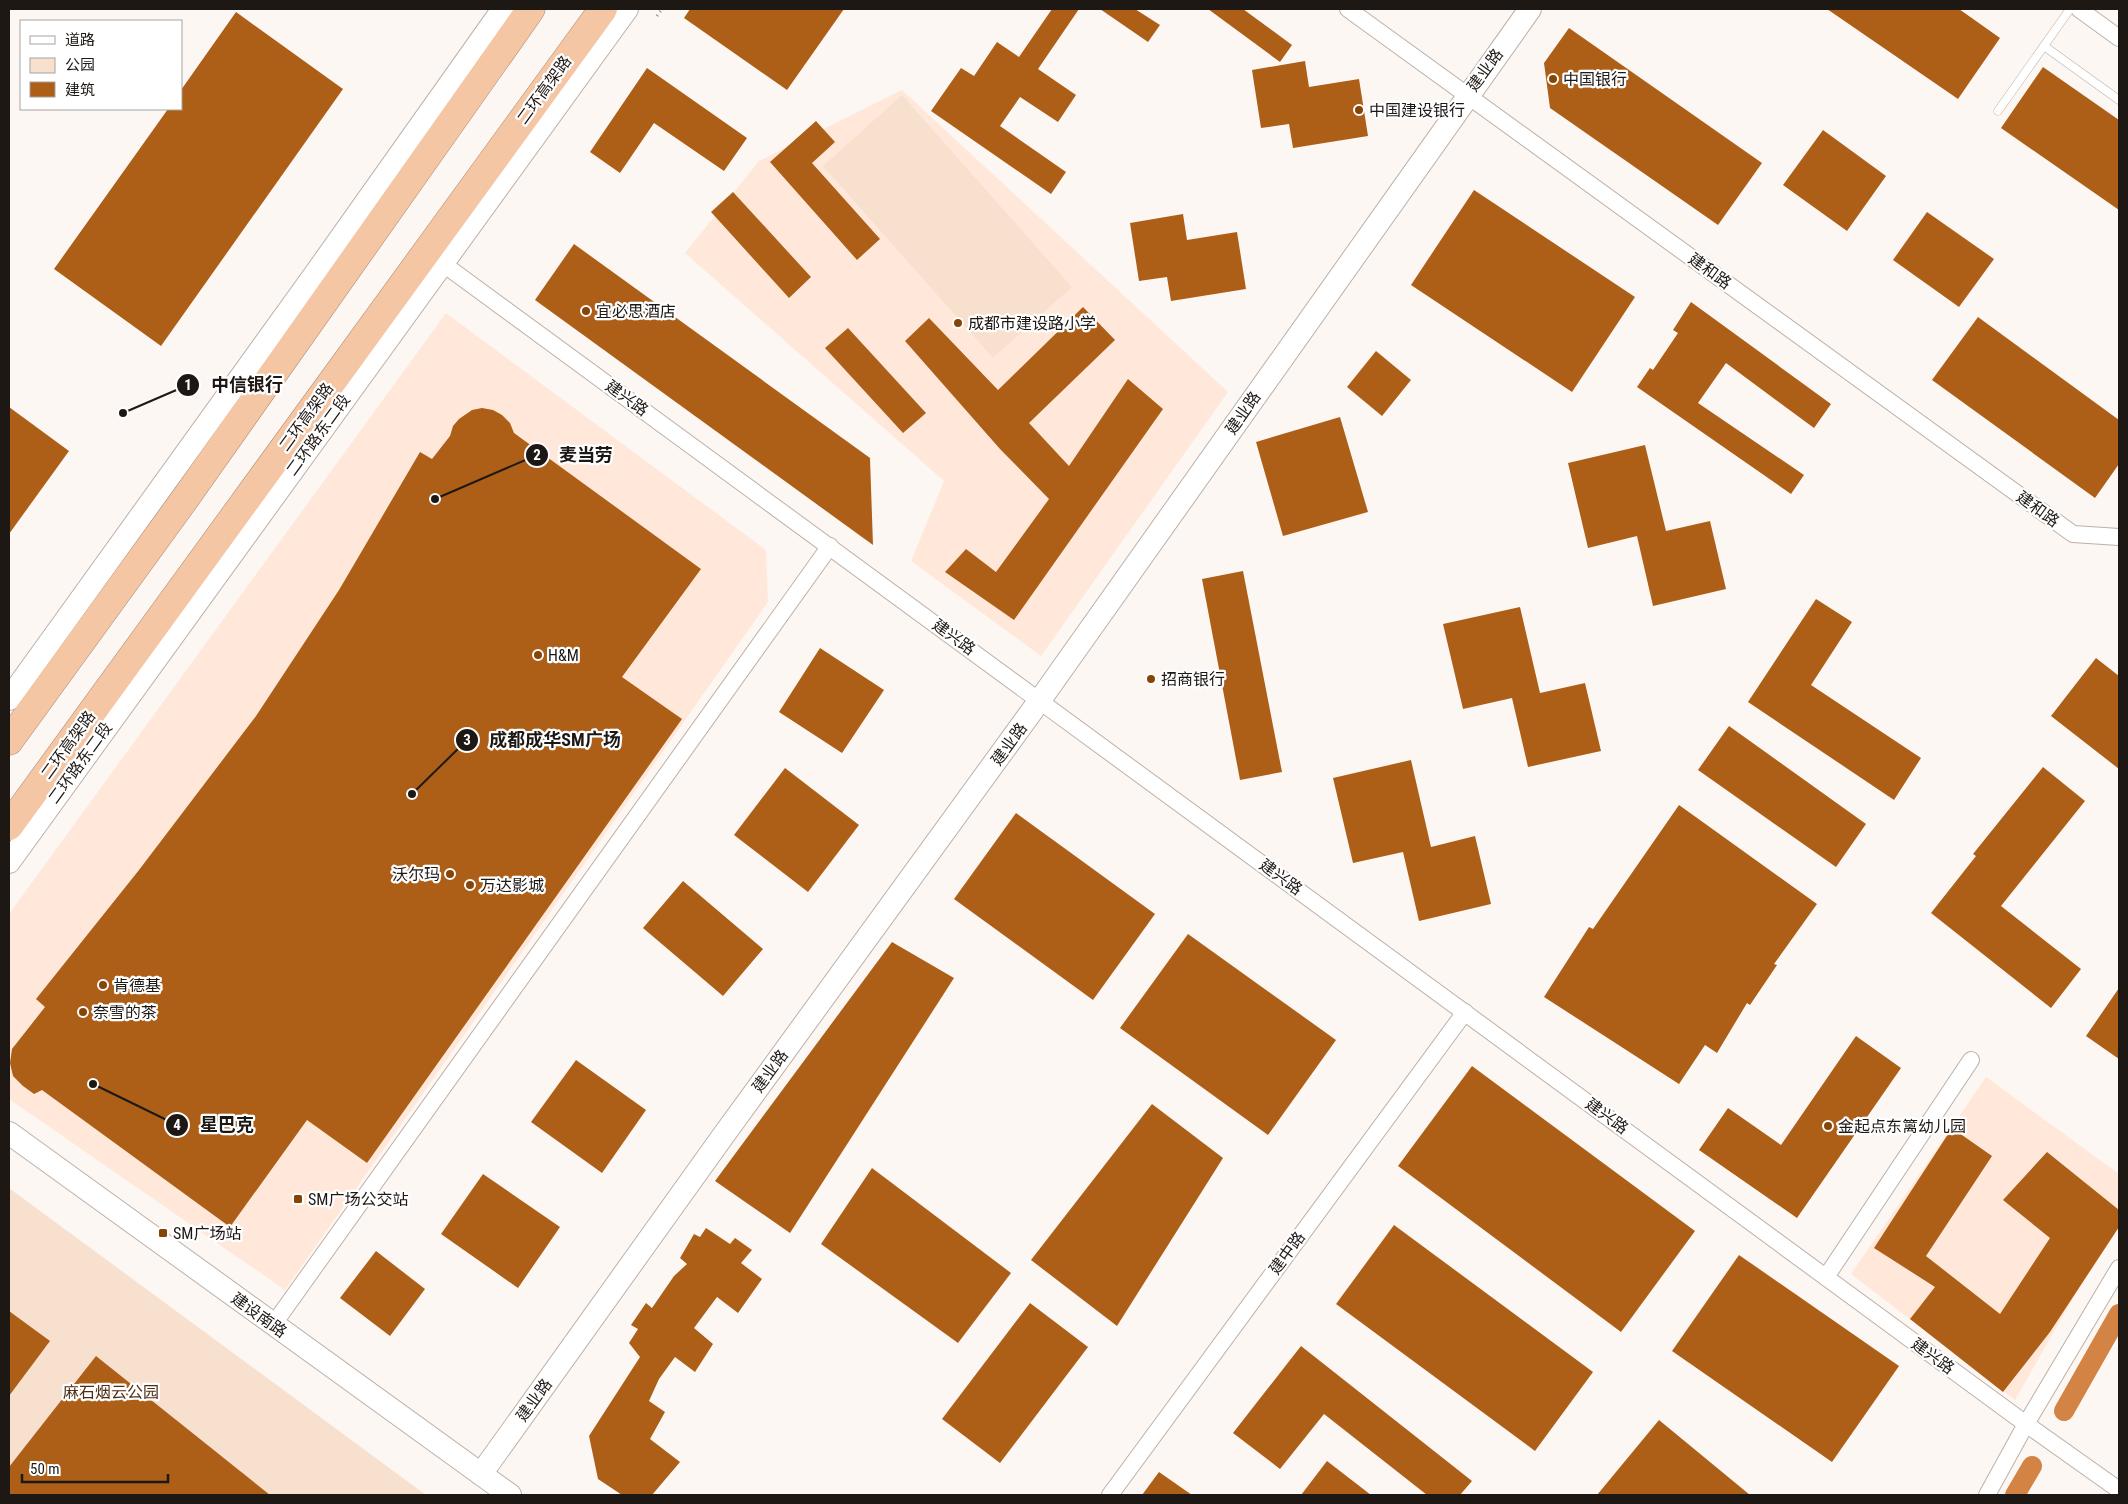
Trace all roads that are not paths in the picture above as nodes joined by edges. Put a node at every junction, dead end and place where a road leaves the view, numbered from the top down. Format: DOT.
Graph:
graph roads {
  1 [pos="503,9"];
  2 [pos="531,9"];
  3 [pos="603,9"];
  4 [pos="627,9"];
  5 [pos="1348,9"];
  6 [pos="1530,9"];
  7 [pos="2070,9"];
  8 [pos="2079,9"];
  9 [pos="2119,38"];
  10 [pos="2044,46"];
  11 [pos="1468,95"];
  12 [pos="2119,100"];
  13 [pos="1998,111"];
  14 [pos="442,263"];
  15 [pos="2119,537"];
  16 [pos="830,546"];
  17 [pos="9,699"];
  18 [pos="1040,700"];
  19 [pos="9,741"];
  20 [pos="9,826"];
  21 [pos="9,862"];
  22 [pos="1465,1012"];
  23 [pos="1971,1060"];
  24 [pos="9,1133"];
  25 [pos="2119,1268"];
  26 [pos="1826,1277"];
  27 [pos="273,1325"];
  28 [pos="2026,1424"];
  29 [pos="481,1474"];
  30 [pos="2119,1490"];
  31 [pos="510,1495"];
  32 [pos="1110,1495"];
  33 [pos="1987,1495"];
  1 -- 17 [label="street"];
  2 -- 19 [label="highway"];
  3 -- 20 [label="highway, 二环高架路"];
  4 -- 14 [label="street, 二环路东二段"];
  5 -- 11 [label="street, 建和路"];
  6 -- 11 [label="street, 建业路"];
  7 -- 10 [label="lane"];
  8 -- 9 [label="street"];
  10 -- 12 [label="lane"];
  10 -- 13 [label="lane"];
  11 -- 15 [label="street, 建和路"];
  11 -- 18 [label="street, 建业路"];
  14 -- 16 [label="street, 建兴路"];
  14 -- 21 [label="street, 二环路东二段"];
  16 -- 18 [label="street, 建兴路"];
  16 -- 27 [label="street"];
  18 -- 22 [label="street, 建兴路"];
  18 -- 29 [label="street, 建业路"];
  22 -- 26 [label="street, 建兴路"];
  22 -- 32 [label="street, 建中路"];
  23 -- 26 [label="street"];
  24 -- 27 [label="street, 建设南路"];
  25 -- 28 [label="street"];
  26 -- 28 [label="street, 建兴路"];
  27 -- 29 [label="street, 建设南路"];
  28 -- 30 [label="street, 建兴路"];
  28 -- 33 [label="street"];
  29 -- 31 [label="street, 建设南路"];
}
